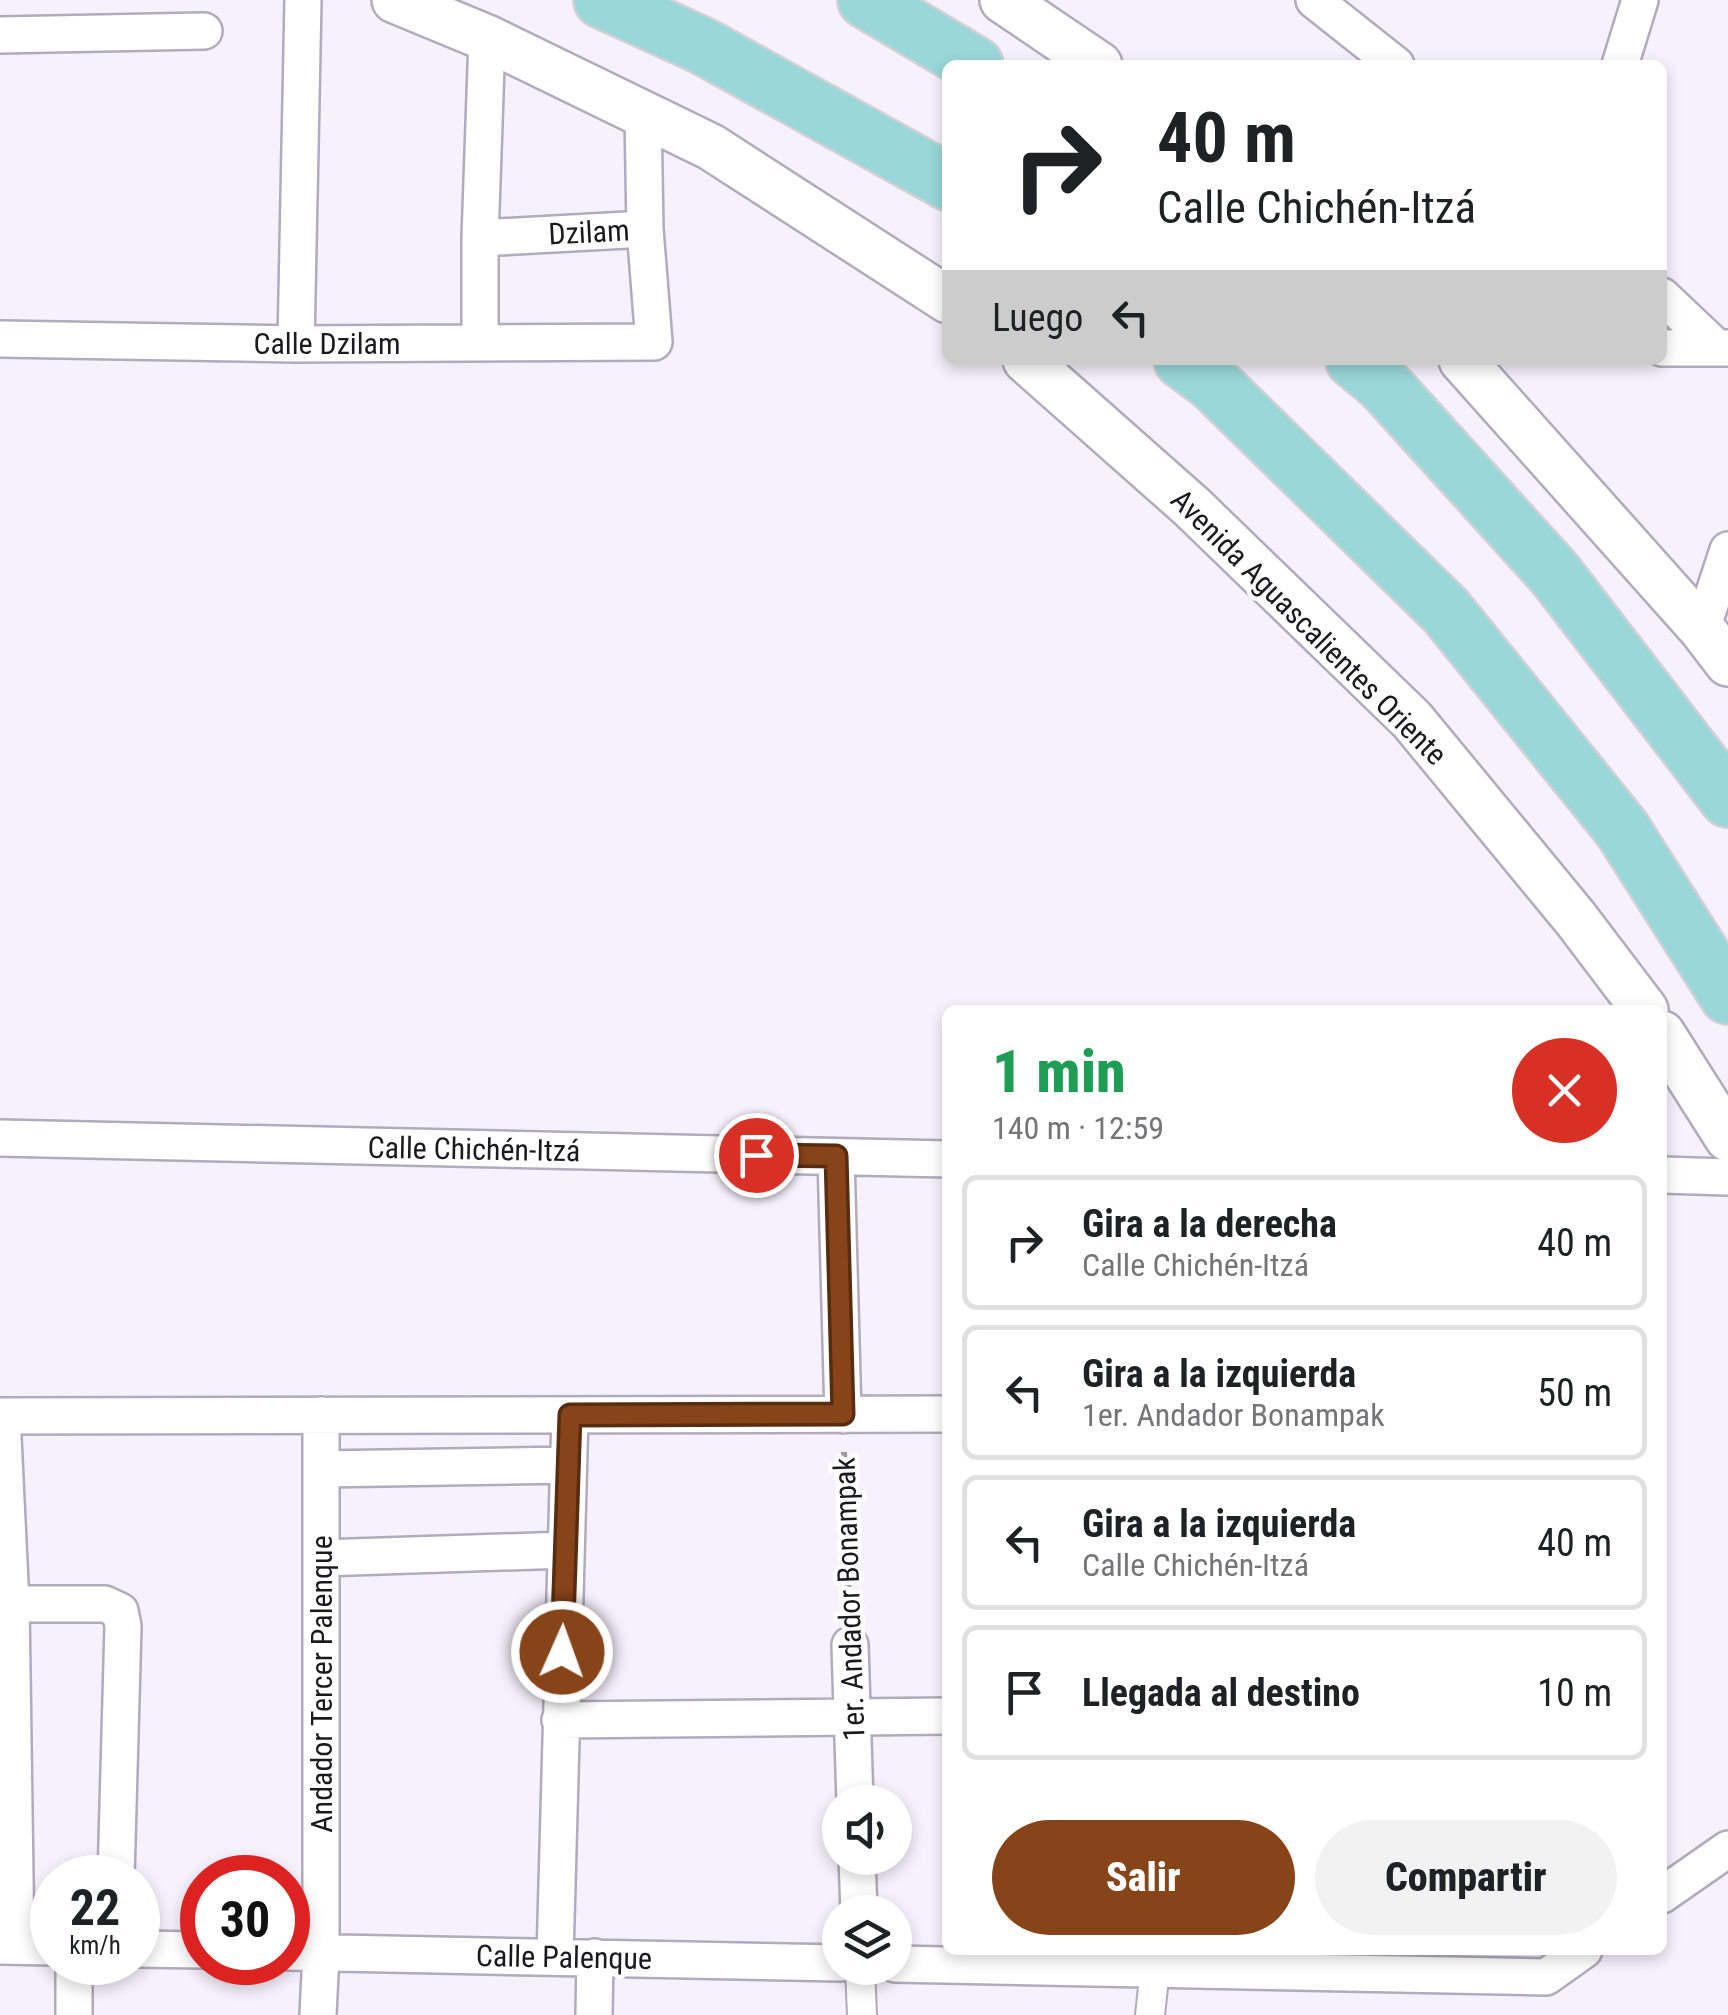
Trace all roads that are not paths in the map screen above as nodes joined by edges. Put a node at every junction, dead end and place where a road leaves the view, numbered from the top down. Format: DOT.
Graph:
graph roads {
  1 [pos="302,0"];
  2 [pos="395,0"];
  3 [pos="602,0"];
  4 [pos="866,0"];
  5 [pos="1314,0"];
  6 [pos="1640,0"];
  7 [pos="1025,5"];
  8 [pos="1358,14"];
  9 [pos="204,31"];
  10 [pos="0,34"];
  11 [pos="488,38"];
  12 [pos="967,60"];
  13 [pos="1093,60"];
  14 [pos="1392,60"];
  15 [pos="1622,60"];
  16 [pos="644,114"];
  17 [pos="942,179"];
  18 [pos="645,229"];
  19 [pos="480,238"];
  20 [pos="942,296"];
  21 [pos="1667,300"];
  22 [pos="0,339"];
  23 [pos="480,342"];
  24 [pos="654,342"];
  25 [pos="296,344"];
  26 [pos="1667,348"];
  27 [pos="1722,348"];
  28 [pos="1032,365"];
  29 [pos="1189,365"];
  30 [pos="1361,365"];
  31 [pos="1466,365"];
  32 [pos="1728,550"];
  33 [pos="1715,646"];
  34 [pos="1728,799"];
  35 [pos="1728,996"];
  36 [pos="1640,1005"];
  37 [pos="1667,1042"];
  38 [pos="0,1138"];
  39 [pos="1728,1138"];
  40 [pos="836,1156"];
  41 [pos="942,1159"];
  42 [pos="1667,1175"];
  43 [pos="1728,1177"];
  44 [pos="843,1414"];
  45 [pos="942,1414"];
  46 [pos="321,1415"];
  47 [pos="570,1415"];
  48 [pos="1,1416"];
  49 [pos="568,1465"];
  50 [pos="321,1469"];
  51 [pos="566,1550"];
  52 [pos="321,1558"];
  53 [pos="11,1604"];
  54 [pos="850,1646"];
  55 [pos="942,1716"];
  56 [pos="853,1717"];
  57 [pos="560,1720"];
  58 [pos="855,1785"];
  59 [pos="1728,1849"];
  60 [pos="117,1855"];
  61 [pos="308,1855"];
  62 [pos="1667,1892"];
  63 [pos="8,1946"];
  64 [pos="310,1952"];
  65 [pos="1577,1955"];
  66 [pos="554,1957"];
  67 [pos="594,1958"];
  68 [pos="1438,1962"];
  69 [pos="822,1963"];
  70 [pos="912,1964"];
  71 [pos="1155,1969"];
  72 [pos="310,1979"];
  73 [pos="74,1985"];
  74 [pos="861,1985"];
  75 [pos="74,2015"];
  76 [pos="318,2015"];
  77 [pos="594,2015"];
  78 [pos="862,2015"];
  79 [pos="1150,2015"];
  1 -- 25 [label="street"];
  2 -- 11 [label="street"];
  3 -- 17 [label="main road"];
  4 -- 12 [label="main road"];
  5 -- 8 [label="street"];
  6 -- 15 [label="street"];
  7 -- 13 [label="street"];
  8 -- 14 [label="street"];
  9 -- 10 [label="street"];
  11 -- 16 [label="street"];
  11 -- 19 [label="street"];
  16 -- 18 [label="street"];
  16 -- 20 [label="street"];
  18 -- 19 [label="street, Dzilam"];
  18 -- 24 [label="street, Dzilam"];
  19 -- 23 [label="street"];
  21 -- 27 [label="street"];
  22 -- 25 [label="street, Calle Dzilam"];
  23 -- 24 [label="street, Calle Dzilam"];
  23 -- 25 [label="street, Calle Dzilam"];
  26 -- 27 [label="street"];
  28 -- 36 [label="street, Avenida Aguascalientes Oriente"];
  29 -- 35 [label="main road"];
  30 -- 34 [label="main road"];
  31 -- 33 [label="street"];
  32 -- 33 [label="street"];
  37 -- 39 [label="street"];
  38 -- 40 [label="street, Calle Chichén-Itzá"];
  40 -- 41 [label="street, Calle Chichén-Itzá"];
  40 -- 44 [label="street, 1er. Andador Bonampak"];
  42 -- 43 [label="street"];
  44 -- 45 [label="street"];
  44 -- 47 [label="street"];
  46 -- 47 [label="street"];
  46 -- 48 [label="street"];
  46 -- 50 [label="street, Andador Tercer Palenque"];
  47 -- 49 [label="street"];
  48 -- 53 [label="street"];
  49 -- 50 [label="street"];
  49 -- 51 [label="street"];
  50 -- 52 [label="street, Andador Tercer Palenque"];
  51 -- 52 [label="street"];
  51 -- 57 [label="street"];
  52 -- 61 [label="street, Andador Tercer Palenque"];
  53 -- 60 [label="street"];
  53 -- 63 [label="street"];
  54 -- 56 [label="street, 1er. Andador Bonampak"];
  55 -- 56 [label="street"];
  56 -- 57 [label="street"];
  56 -- 58 [label="street, 1er. Andador Bonampak"];
  57 -- 66 [label="street"];
  59 -- 62 [label="street"];
  64 -- 66 [label="street, Calle Palenque"];
  65 -- 68 [label="street"];
  66 -- 67 [label="street, Calle Palenque"];
  67 -- 69 [label="street, Calle Palenque"];
  67 -- 77 [label="street"];
  68 -- 71 [label="street"];
  70 -- 71 [label="street"];
  71 -- 79 [label="street"];
  72 -- 76 [label="street, Andador Tercer Palenque"];
  73 -- 75 [label="street"];
  74 -- 78 [label="street"];
}
